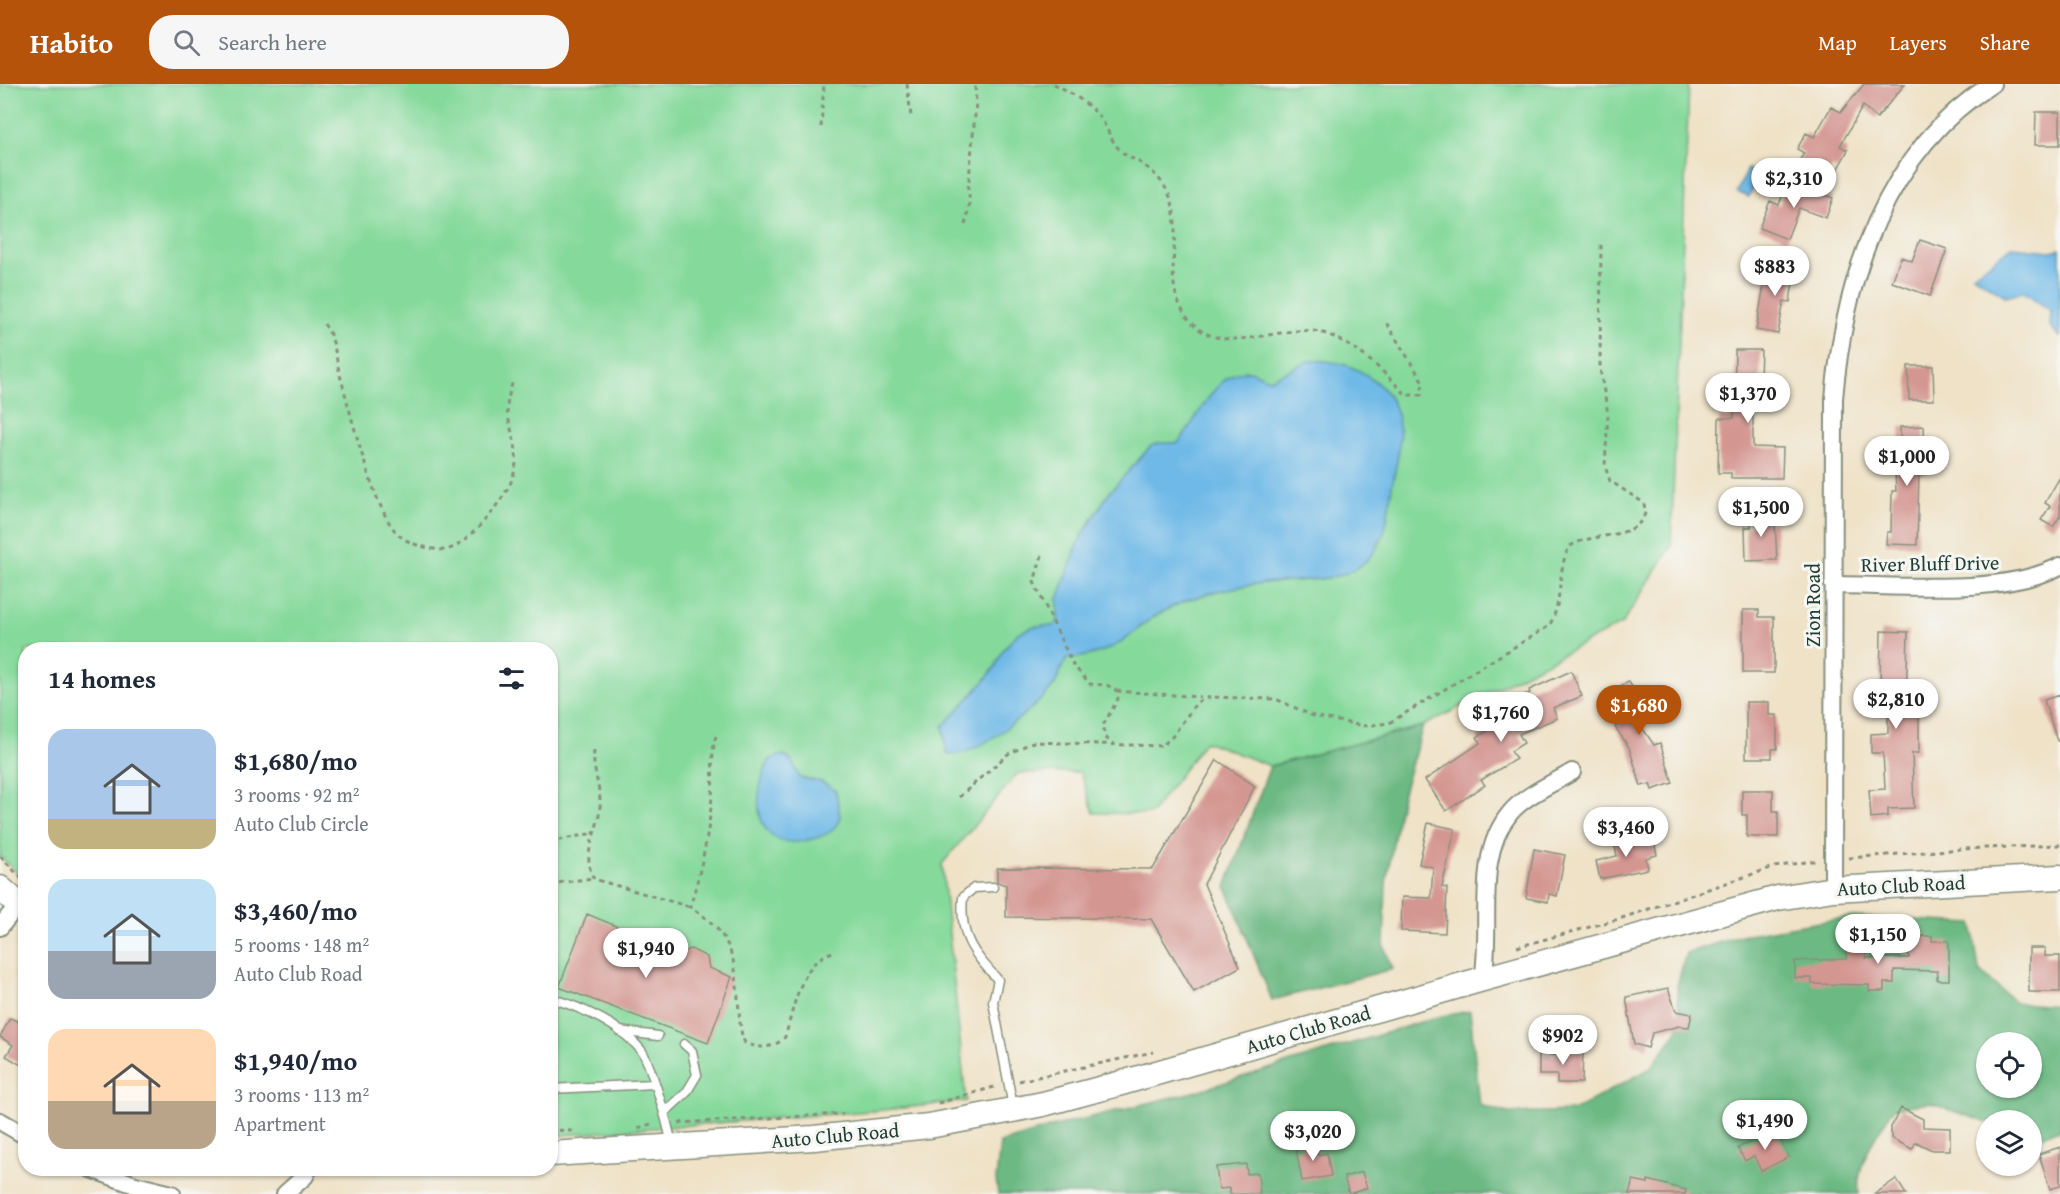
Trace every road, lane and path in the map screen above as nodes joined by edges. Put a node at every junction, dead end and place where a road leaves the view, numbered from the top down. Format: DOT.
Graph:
graph roads {
  1 [pos="824,84"];
  2 [pos="907,84"];
  3 [pos="975,84"];
  4 [pos="1054,84"];
  5 [pos="1992,84"];
  6 [pos="911,116"];
  7 [pos="821,127"];
  8 [pos="965,225"];
  9 [pos="1601,241"];
  10 [pos="1385,321"];
  11 [pos="324,324"];
  12 [pos="513,380"];
  13 [pos="1042,555"];
  14 [pos="2060,566"];
  15 [pos="1833,585"];
  16 [pos="1116,691"];
  17 [pos="1207,697"];
  18 [pos="716,736"];
  19 [pos="1116,746"];
  20 [pos="594,751"];
  21 [pos="1572,772"];
  22 [pos="959,797"];
  23 [pos="593,833"];
  24 [pos="558,840"];
  25 [pos="0,856"];
  26 [pos="2060,877"];
  27 [pos="593,878"];
  28 [pos="558,882"];
  29 [pos="993,887"];
  30 [pos="0,888"];
  31 [pos="1833,889"];
  32 [pos="18,890"];
  33 [pos="18,897"];
  34 [pos="18,905"];
  35 [pos="690,907"];
  36 [pos="0,927"];
  37 [pos="833,952"];
  38 [pos="1484,979"];
  39 [pos="558,1001"];
  40 [pos="619,1031"];
  41 [pos="658,1036"];
  42 [pos="684,1044"];
  43 [pos="1158,1050"];
  44 [pos="654,1084"];
  45 [pos="1008,1084"];
  46 [pos="558,1089"];
  47 [pos="929,1106"];
  48 [pos="1014,1110"];
  49 [pos="664,1113"];
  50 [pos="850,1114"];
  51 [pos="0,1121"];
  52 [pos="558,1130"];
  53 [pos="634,1130"];
  54 [pos="18,1131"];
  55 [pos="576,1131"];
  56 [pos="670,1135"];
  57 [pos="558,1153"];
  58 [pos="111,1176"];
  59 [pos="305,1176"];
  60 [pos="172,1194"];
  61 [pos="285,1194"];
  1 -- 7 [label="path"];
  2 -- 6 [label="path"];
  3 -- 8 [label="path"];
  4 -- 10 [label="path"];
  5 -- 15 [label="street, Zion Road"];
  9 -- 17 [label="path"];
  11 -- 12 [label="path"];
  13 -- 16 [label="path"];
  14 -- 15 [label="street, River Bluff Drive"];
  15 -- 31 [label="street, Zion Road"];
  16 -- 17 [label="path"];
  16 -- 19 [label="path"];
  17 -- 19 [label="path"];
  18 -- 35 [label="path"];
  19 -- 22 [label="path"];
  20 -- 23 [label="path"];
  21 -- 38 [label="street"];
  23 -- 24 [label="path"];
  23 -- 27 [label="path"];
  25 -- 32 [label="path"];
  26 -- 31 [label="street, Auto Club Road"];
  27 -- 28 [label="path"];
  27 -- 35 [label="path"];
  29 -- 45 [label="lane"];
  30 -- 33 [label="street"];
  31 -- 38 [label="street, Auto Club Road"];
  34 -- 36 [label="street"];
  35 -- 37 [label="path"];
  38 -- 48 [label="street, Auto Club Road"];
  39 -- 40 [label="lane"];
  40 -- 41 [label="lane"];
  40 -- 44 [label="lane"];
  42 -- 49 [label="lane"];
  43 -- 45 [label="path"];
  44 -- 46 [label="lane"];
  44 -- 49 [label="lane"];
  45 -- 47 [label="path"];
  45 -- 48 [label="lane"];
  48 -- 56 [label="street, Auto Club Road"];
  49 -- 56 [label="lane"];
  50 -- 56 [label="path"];
  51 -- 54 [label="street"];
  52 -- 55 [label="path"];
  53 -- 56 [label="path"];
  56 -- 57 [label="street, Auto Club Road"];
  58 -- 60 [label="street"];
  59 -- 61 [label="street"];
}
